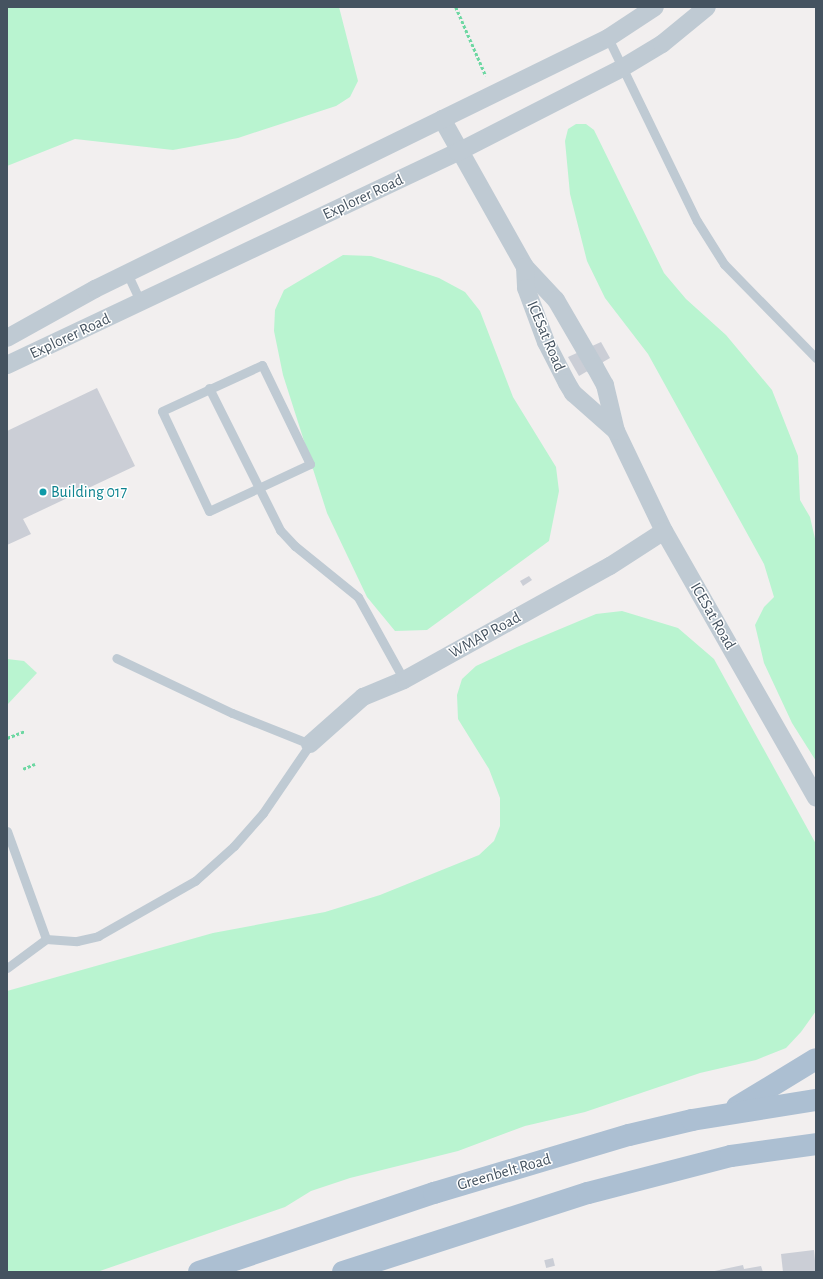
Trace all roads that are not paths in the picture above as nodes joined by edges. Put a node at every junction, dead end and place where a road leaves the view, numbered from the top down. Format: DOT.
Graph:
graph roads {
  1 [pos="655,7"];
  2 [pos="707,7"];
  3 [pos="608,38"];
  4 [pos="622,68"];
  5 [pos="442,119"];
  6 [pos="458,152"];
  7 [pos="525,267"];
  8 [pos="127,273"];
  9 [pos="140,303"];
  10 [pos="7,338"];
  11 [pos="816,358"];
  12 [pos="7,365"];
  13 [pos="209,388"];
  14 [pos="616,431"];
  15 [pos="259,489"];
  16 [pos="664,531"];
  17 [pos="116,658"];
  18 [pos="404,680"];
  19 [pos="310,744"];
  20 [pos="816,798"];
  21 [pos="7,831"];
  22 [pos="46,939"];
  23 [pos="7,968"];
  24 [pos="816,1058"];
  25 [pos="816,1100"];
  26 [pos="726,1114"];
  27 [pos="816,1144"];
  28 [pos="199,1272"];
  29 [pos="343,1272"];
  1 -- 3 [label="street, Explorer Road"];
  2 -- 4 [label="street, Explorer Road"];
  3 -- 4 [label="lane"];
  3 -- 5 [label="street, Explorer Road"];
  4 -- 6 [label="street, Explorer Road"];
  4 -- 11 [label="lane"];
  5 -- 6 [label="street, ICESat Road"];
  5 -- 8 [label="street, Explorer Road"];
  6 -- 7 [label="street, ICESat Road"];
  6 -- 9 [label="street, Explorer Road"];
  7 -- 14 [label="street, ICESat Road"];
  7 -- 14 [label="street, ICESat Road"];
  8 -- 9 [label="lane"];
  8 -- 10 [label="street, Explorer Road"];
  9 -- 12 [label="street, Explorer Road"];
  13 -- 15 [label="lane"];
  13 -- 15 [label="lane"];
  13 -- 15 [label="lane"];
  14 -- 16 [label="street, ICESat Road"];
  15 -- 18 [label="lane"];
  16 -- 18 [label="street, WMAP Road"];
  16 -- 20 [label="street, ICESat Road"];
  17 -- 19 [label="lane"];
  18 -- 19 [label="street, WMAP Road"];
  19 -- 22 [label="lane"];
  21 -- 22 [label="lane"];
  22 -- 23 [label="lane"];
  24 -- 26 [label="main road"];
  25 -- 26 [label="main road, Greenbelt Road"];
  26 -- 28 [label="main road, Greenbelt Road"];
  27 -- 29 [label="main road"];
}
